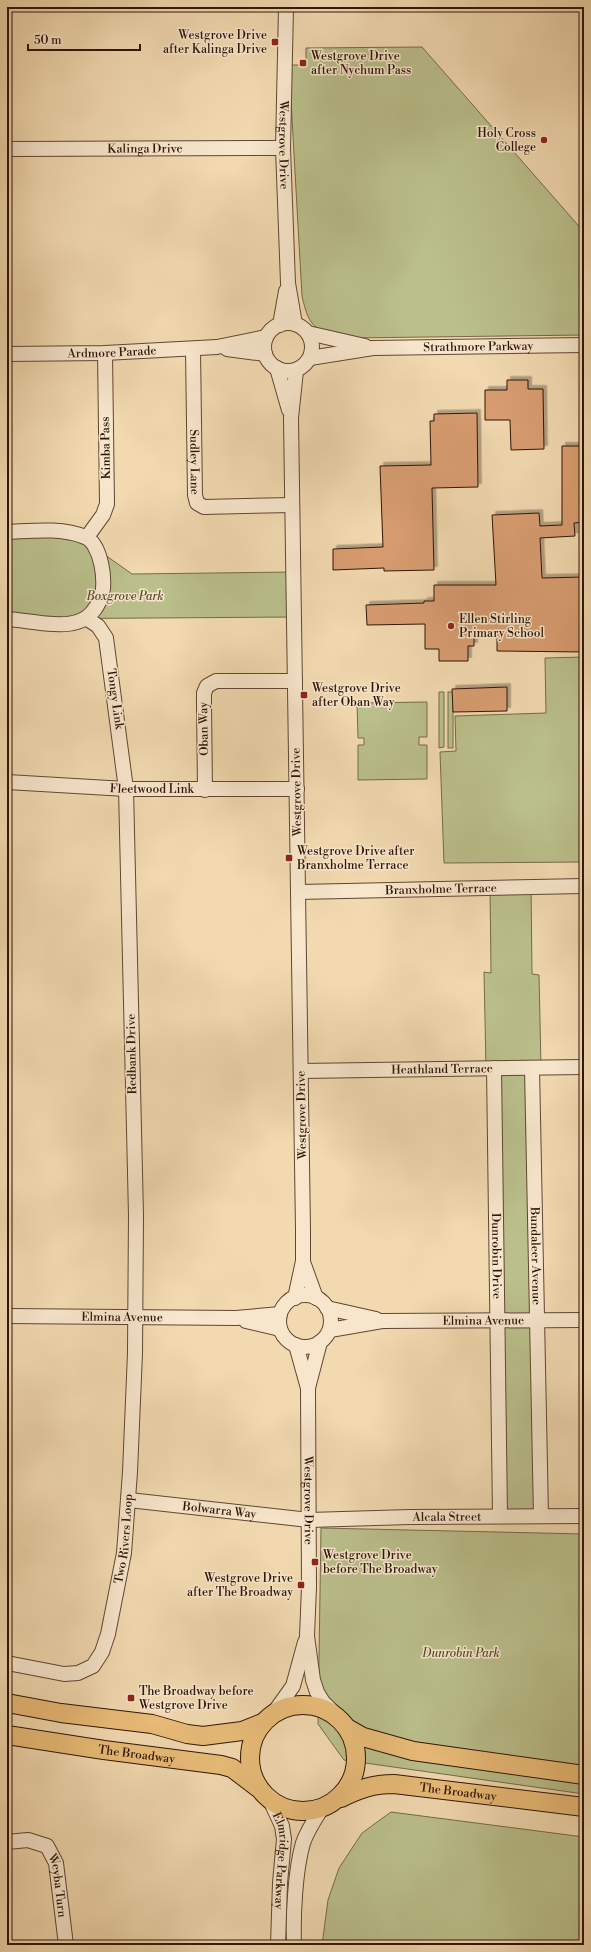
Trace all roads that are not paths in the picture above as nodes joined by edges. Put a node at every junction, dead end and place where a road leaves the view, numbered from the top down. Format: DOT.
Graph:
graph roads {
  1 [pos="286,7"];
  2 [pos="283,148"];
  3 [pos="7,150"];
  4 [pos="288,283"];
  5 [pos="280,324"];
  6 [pos="295,324"];
  7 [pos="308,333"];
  8 [pos="266,338"];
  9 [pos="584,345"];
  10 [pos="217,347"];
  11 [pos="373,348"];
  12 [pos="193,349"];
  13 [pos="7,354"];
  14 [pos="105,354"];
  15 [pos="265,354"];
  16 [pos="310,358"];
  17 [pos="277,368"];
  18 [pos="296,371"];
  19 [pos="291,418"];
  20 [pos="292,505"];
  21 [pos="7,532"];
  22 [pos="87,537"];
  23 [pos="86,618"];
  24 [pos="7,619"];
  25 [pos="295,681"];
  26 [pos="7,782"];
  27 [pos="126,789"];
  28 [pos="296,789"];
  29 [pos="205,790"];
  30 [pos="584,886"];
  31 [pos="298,892"];
  32 [pos="584,1067"];
  33 [pos="494,1068"];
  34 [pos="532,1068"];
  35 [pos="301,1071"];
  36 [pos="303,1261"];
  37 [pos="295,1298"];
  38 [pos="316,1298"];
  39 [pos="327,1308"];
  40 [pos="280,1314"];
  41 [pos="7,1316"];
  42 [pos="136,1318"];
  43 [pos="236,1318"];
  44 [pos="497,1320"];
  45 [pos="537,1320"];
  46 [pos="584,1320"];
  47 [pos="382,1321"];
  48 [pos="280,1329"];
  49 [pos="330,1330"];
  50 [pos="320,1342"];
  51 [pos="296,1345"];
  52 [pos="308,1388"];
  53 [pos="129,1500"];
  54 [pos="500,1516"];
  55 [pos="541,1516"];
  56 [pos="584,1516"];
  57 [pos="309,1520"];
  58 [pos="307,1636"];
  59 [pos="7,1663"];
  60 [pos="7,1703"];
  61 [pos="267,1719"];
  62 [pos="344,1724"];
  63 [pos="7,1735"];
  64 [pos="584,1775"];
  65 [pos="265,1795"];
  66 [pos="329,1805"];
  67 [pos="584,1807"];
  68 [pos="7,1842"];
  69 [pos="66,1945"];
  70 [pos="278,1945"];
  71 [pos="294,1945"];
  1 -- 2 [label="street, Westgrove Drive"];
  2 -- 3 [label="street, Kalinga Drive"];
  2 -- 4 [label="street, Westgrove Drive"];
  4 -- 5 [label="street, Westgrove Drive"];
  4 -- 6 [label="street, Westgrove Drive"];
  5 -- 6 [label="street"];
  5 -- 8 [label="street"];
  6 -- 7 [label="street"];
  7 -- 11 [label="street, Strathmore Parkway"];
  7 -- 16 [label="street"];
  8 -- 10 [label="street, Ardmore Parade"];
  8 -- 15 [label="street"];
  9 -- 11 [label="street, Strathmore Parkway"];
  10 -- 12 [label="street, Ardmore Parade"];
  10 -- 15 [label="street, Ardmore Parade"];
  11 -- 16 [label="street, Strathmore Parkway"];
  12 -- 14 [label="street, Ardmore Parade"];
  12 -- 20 [label="street, Sudley Lane"];
  13 -- 14 [label="street, Ardmore Parade"];
  14 -- 22 [label="street, Kimba Pass"];
  15 -- 17 [label="street, Westgrove Drive"];
  16 -- 18 [label="street"];
  17 -- 18 [label="street"];
  17 -- 19 [label="street, Westgrove Drive"];
  18 -- 19 [label="street, Westgrove Drive"];
  19 -- 20 [label="street, Westgrove Drive"];
  20 -- 25 [label="street, Westgrove Drive"];
  21 -- 22 [label="street"];
  22 -- 23 [label="street"];
  23 -- 24 [label="street"];
  23 -- 27 [label="street, Tongy Link"];
  25 -- 28 [label="street, Westgrove Drive"];
  25 -- 29 [label="street, Oban Way"];
  26 -- 27 [label="street, Fleetwood Link"];
  27 -- 29 [label="street, Fleetwood Link"];
  27 -- 42 [label="street, Redbank Drive"];
  28 -- 29 [label="street, Fleetwood Link"];
  28 -- 31 [label="street, Westgrove Drive"];
  30 -- 31 [label="street, Branxholme Terrace"];
  31 -- 35 [label="street, Westgrove Drive"];
  32 -- 34 [label="street, Heathland Terrace"];
  33 -- 34 [label="street, Heathland Terrace"];
  33 -- 35 [label="street, Heathland Terrace"];
  33 -- 44 [label="street, Dunrobin Drive"];
  34 -- 45 [label="street, Bundaleer Avenue"];
  35 -- 36 [label="street, Westgrove Drive"];
  36 -- 37 [label="street, Westgrove Drive"];
  36 -- 38 [label="street, Westgrove Drive"];
  37 -- 38 [label="street"];
  37 -- 40 [label="street"];
  38 -- 39 [label="street"];
  39 -- 47 [label="street, Elmina Avenue"];
  39 -- 49 [label="street"];
  40 -- 43 [label="street, Elmina Avenue"];
  40 -- 48 [label="street"];
  41 -- 42 [label="street, Elmina Avenue"];
  42 -- 43 [label="street, Elmina Avenue"];
  42 -- 53 [label="street, Two Rivers Loop"];
  43 -- 48 [label="street, Elmina Avenue"];
  44 -- 45 [label="street, Elmina Avenue"];
  44 -- 47 [label="street, Elmina Avenue"];
  44 -- 54 [label="street, Dunrobin Drive"];
  45 -- 46 [label="street, Elmina Avenue"];
  45 -- 55 [label="street, Bundaleer Avenue"];
  47 -- 49 [label="street, Elmina Avenue"];
  48 -- 51 [label="street"];
  49 -- 50 [label="street"];
  50 -- 51 [label="street"];
  50 -- 52 [label="street, Westgrove Drive"];
  51 -- 52 [label="street, Westgrove Drive"];
  52 -- 57 [label="street, Westgrove Drive"];
  53 -- 57 [label="street, Bolwarra Way"];
  53 -- 59 [label="street, Two Rivers Loop"];
  54 -- 55 [label="street, Alcala Street"];
  54 -- 57 [label="street, Alcala Street"];
  55 -- 56 [label="street, Alcala Street"];
  57 -- 58 [label="street, Westgrove Drive"];
  58 -- 61 [label="street, Westgrove Drive"];
  58 -- 62 [label="street, Westgrove Drive"];
  60 -- 61 [label="main road"];
  61 -- 62 [label="main road"];
  61 -- 65 [label="main road"];
  62 -- 64 [label="main road"];
  62 -- 66 [label="main road"];
  63 -- 65 [label="main road, The Broadway"];
  65 -- 66 [label="main road"];
  65 -- 70 [label="street, Elmridge Parkway"];
  66 -- 67 [label="main road, The Broadway"];
  66 -- 71 [label="street, Elmridge Parkway"];
  68 -- 69 [label="street, Weyba Turn"];
}
